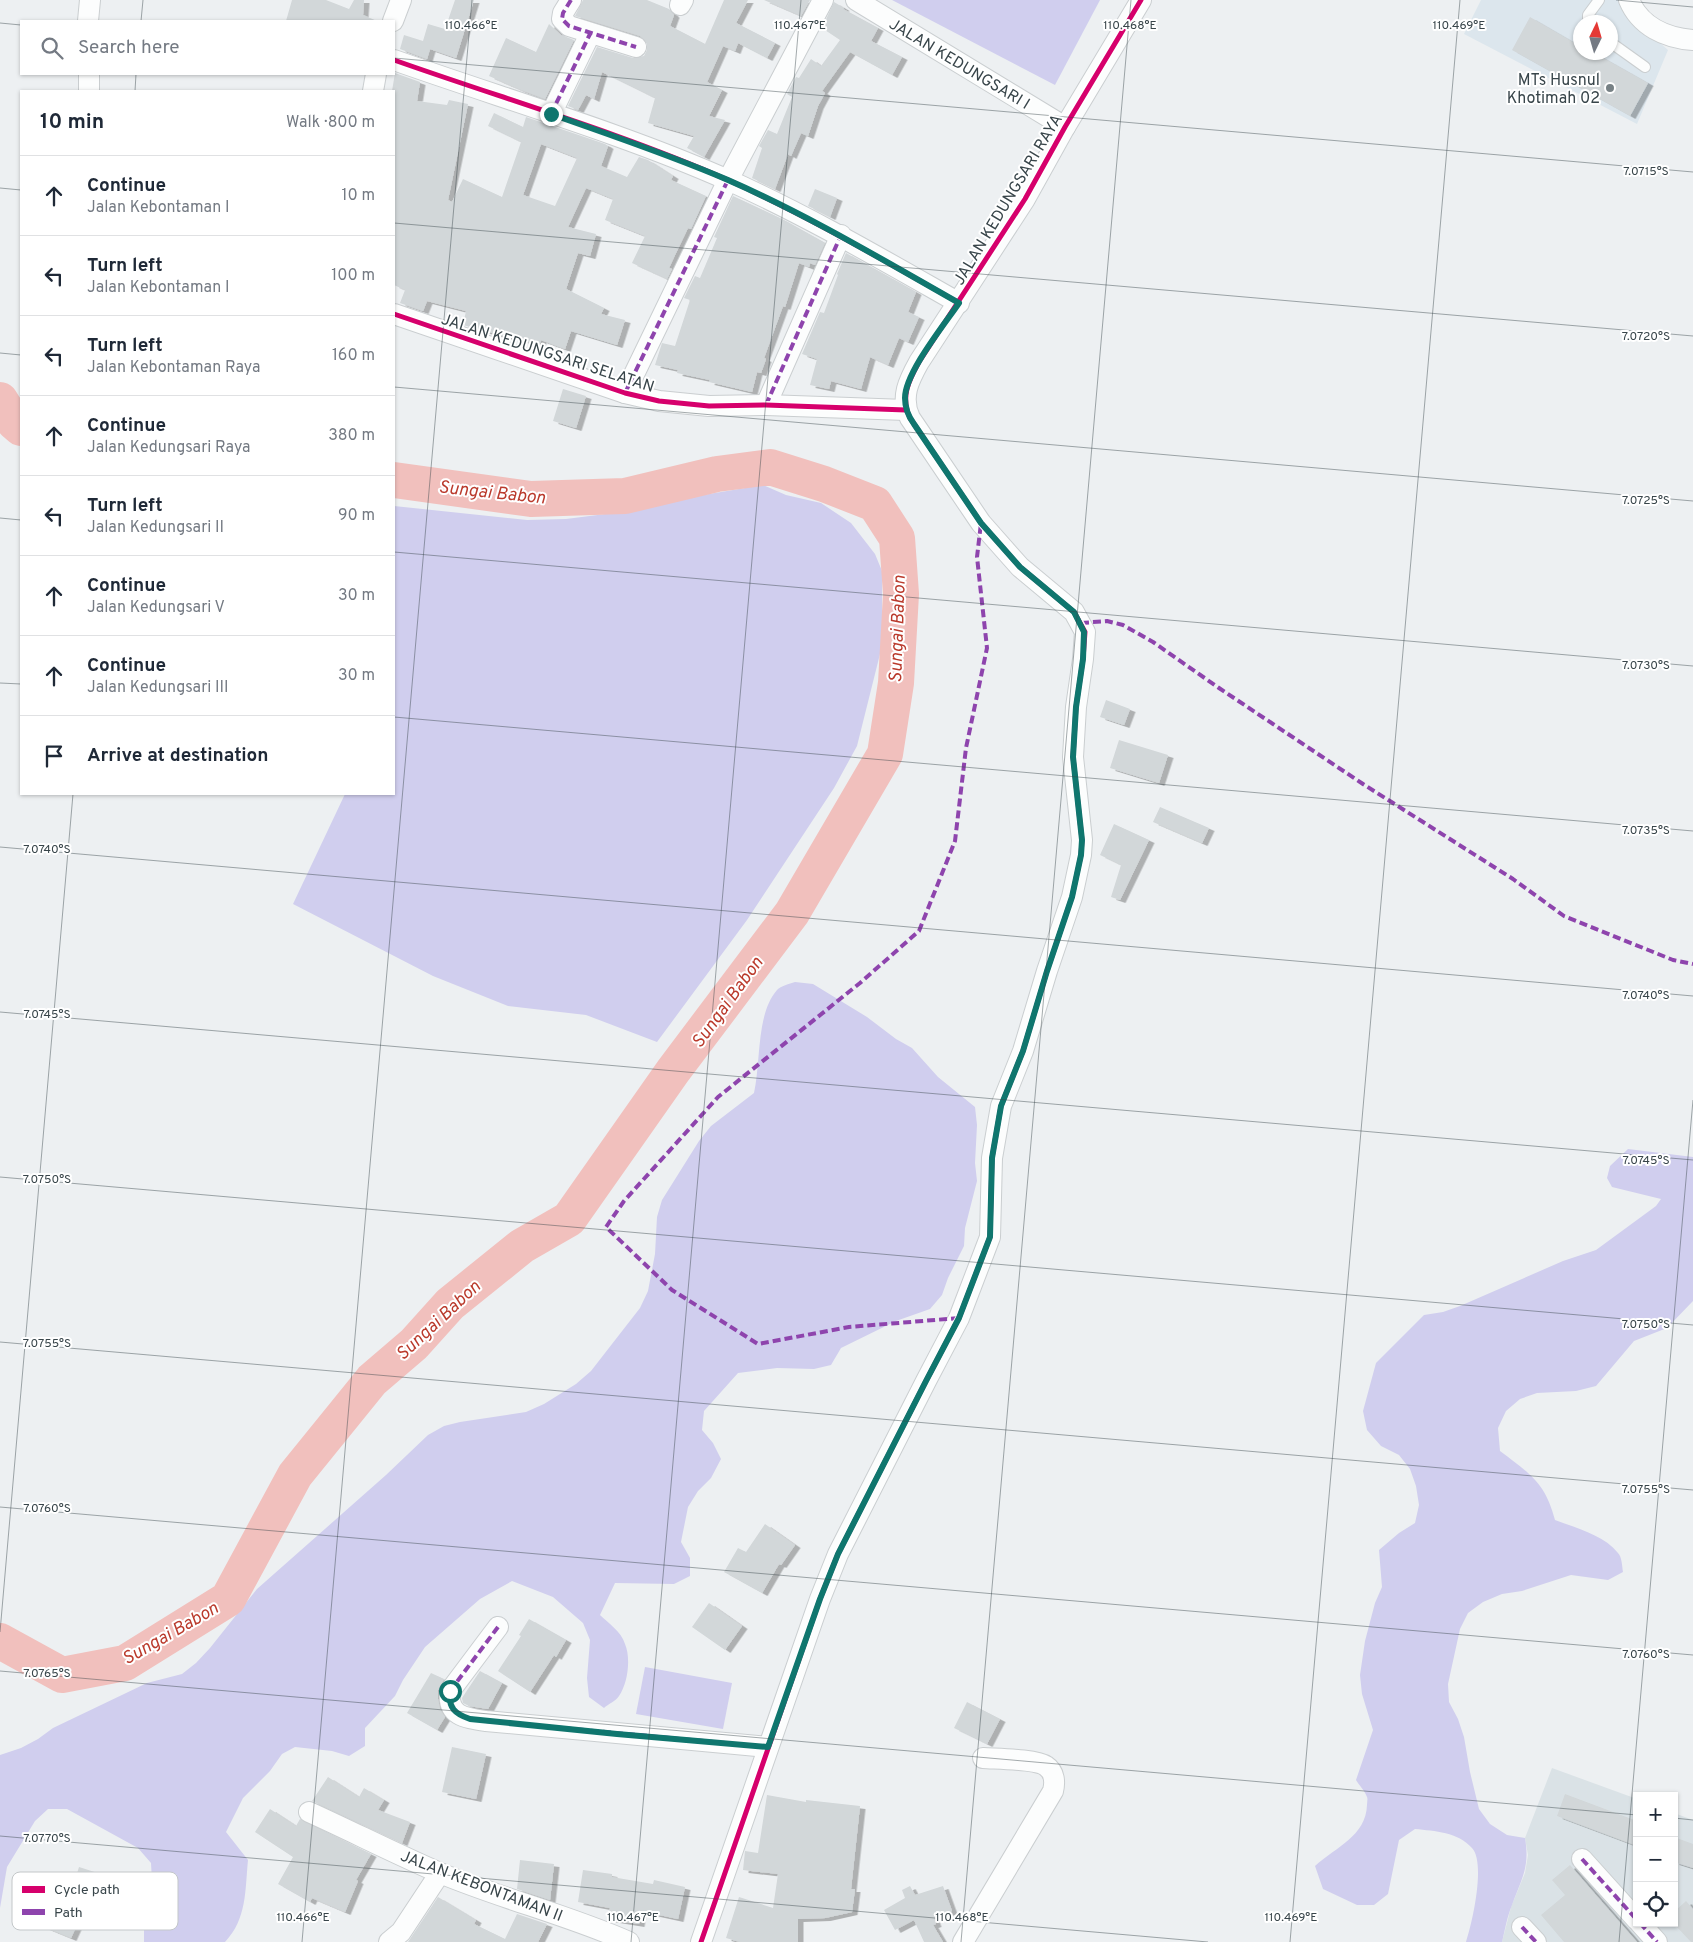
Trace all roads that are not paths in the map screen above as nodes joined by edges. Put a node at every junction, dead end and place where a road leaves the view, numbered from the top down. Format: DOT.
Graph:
graph roads {
  1 [pos="90,0"];
  2 [pos="400,0"];
  3 [pos="571,0"];
  4 [pos="823,0"];
  5 [pos="856,0"];
  6 [pos="1141,0"];
  7 [pos="1599,0"];
  8 [pos="1629,0"];
  9 [pos="1588,15"];
  10 [pos="88,20"];
  11 [pos="393,20"];
  12 [pos="590,34"];
  13 [pos="1693,40"];
  14 [pos="636,47"];
  15 [pos="1618,48"];
  16 [pos="395,60"];
  17 [pos="1645,67"];
  18 [pos="89,75"];
  19 [pos="376,75"];
  20 [pos="89,90"];
  21 [pos="373,90"];
  22 [pos="551,114"];
  23 [pos="1065,127"];
  24 [pos="728,180"];
  25 [pos="841,236"];
  26 [pos="959,303"];
  27 [pos="395,314"];
  28 [pos="625,392"];
  29 [pos="766,405"];
  30 [pos="906,410"];
  31 [pos="498,1627"];
  32 [pos="768,1747"];
  33 [pos="983,1758"];
  34 [pos="309,1812"];
  35 [pos="1582,1859"];
  36 [pos="440,1873"];
  37 [pos="1633,1916"];
  38 [pos="1644,1927"];
  39 [pos="389,1942"];
  40 [pos="629,1942"];
  41 [pos="701,1942"];
  42 [pos="963,1942"];
  43 [pos="1657,1942"];
  1 -- 10 [label="street"];
  2 -- 11 [label="street"];
  3 -- 12 [label="street"];
  4 -- 24 [label="street"];
  5 -- 23 [label="street, JALAN KEDUNGSARI I"];
  6 -- 23 [label="street, JALAN KEDUNGSARI RAYA"];
  7 -- 9 [label="lane"];
  8 -- 13 [label="street"];
  12 -- 14 [label="street"];
  12 -- 22 [label="street"];
  15 -- 17 [label="lane"];
  16 -- 22 [label="street"];
  18 -- 20 [label="street"];
  19 -- 21 [label="street"];
  22 -- 24 [label="street"];
  23 -- 26 [label="street, JALAN KEDUNGSARI RAYA"];
  24 -- 25 [label="street"];
  24 -- 28 [label="street"];
  25 -- 26 [label="street"];
  25 -- 29 [label="street"];
  26 -- 30 [label="street, JALAN KEDUNGSARI RAYA"];
  27 -- 28 [label="street, JALAN KEDUNGSARI SELATAN"];
  28 -- 29 [label="street, JALAN KEDUNGSARI SELATAN"];
  29 -- 30 [label="street, JALAN KEDUNGSARI SELATAN"];
  30 -- 32 [label="street"];
  31 -- 32 [label="street"];
  32 -- 41 [label="street"];
  33 -- 42 [label="street"];
  34 -- 36 [label="street, JALAN KEBONTAMAN II"];
  35 -- 37 [label="street"];
  36 -- 39 [label="street"];
  36 -- 40 [label="street, JALAN KEBONTAMAN II"];
  38 -- 43 [label="street"];
}
